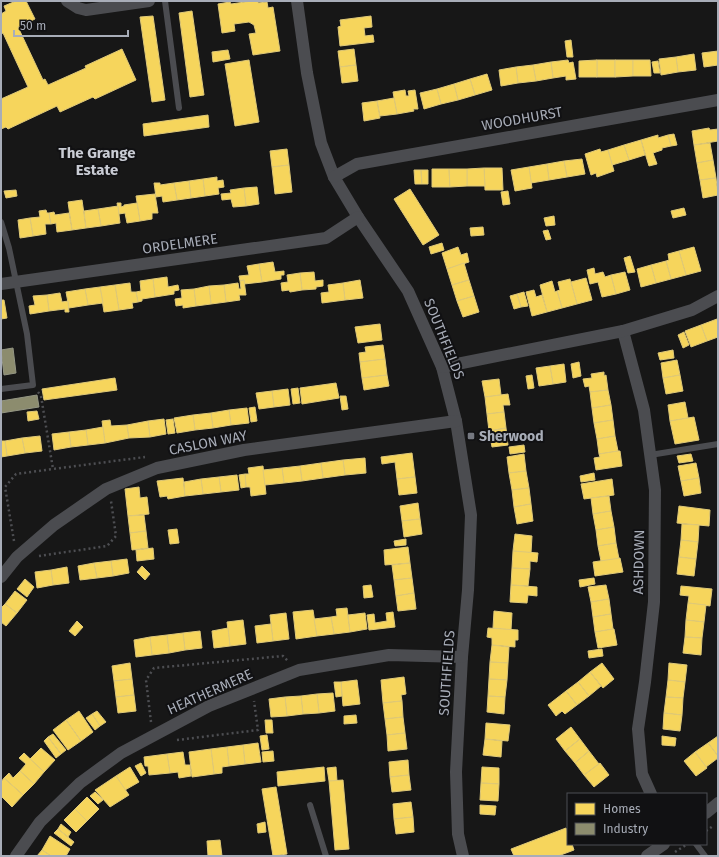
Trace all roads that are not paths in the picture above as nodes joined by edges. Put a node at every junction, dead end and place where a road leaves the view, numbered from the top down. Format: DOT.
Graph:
graph roads {
  1 [pos="67,1"];
  2 [pos="149,1"];
  3 [pos="165,1"];
  4 [pos="297,1"];
  5 [pos="718,100"];
  6 [pos="179,108"];
  7 [pos="334,177"];
  8 [pos="358,218"];
  9 [pos="1,222"];
  10 [pos="16,282"];
  11 [pos="1,284"];
  12 [pos="718,296"];
  13 [pos="623,331"];
  14 [pos="442,367"];
  15 [pos="1,389"];
  16 [pos="456,421"];
  17 [pos="718,444"];
  18 [pos="650,455"];
  19 [pos="1,577"];
  20 [pos="462,657"];
  21 [pos="651,793"];
  22 [pos="718,804"];
  23 [pos="310,805"];
  24 [pos="707,812"];
  25 [pos="663,845"];
  26 [pos="697,845"];
  27 [pos="16,856"];
  28 [pos="326,856"];
  29 [pos="463,856"];
  30 [pos="647,856"];
  31 [pos="705,856"];
  1 -- 2 [label="street"];
  3 -- 6 [label="lane"];
  4 -- 7 [label="street, SOUTHFIELDS"];
  5 -- 7 [label="street, WOODHURST"];
  7 -- 8 [label="street, SOUTHFIELDS"];
  8 -- 10 [label="street, ORDELMERE"];
  8 -- 14 [label="street, SOUTHFIELDS"];
  9 -- 10 [label="lane"];
  10 -- 11 [label="street, ORDELMERE"];
  10 -- 15 [label="lane"];
  12 -- 13 [label="street"];
  13 -- 14 [label="street"];
  13 -- 18 [label="street, ASHDOWN"];
  14 -- 16 [label="street, SOUTHFIELDS"];
  16 -- 19 [label="street, CASLON WAY"];
  16 -- 20 [label="street, SOUTHFIELDS"];
  17 -- 18 [label="lane"];
  18 -- 21 [label="street, ASHDOWN"];
  20 -- 27 [label="street, HEATHERMERE"];
  20 -- 29 [label="street, SOUTHFIELDS"];
  22 -- 24 [label="street"];
  23 -- 28 [label="lane"];
  25 -- 30 [label="street"];
  26 -- 31 [label="lane"];
}
